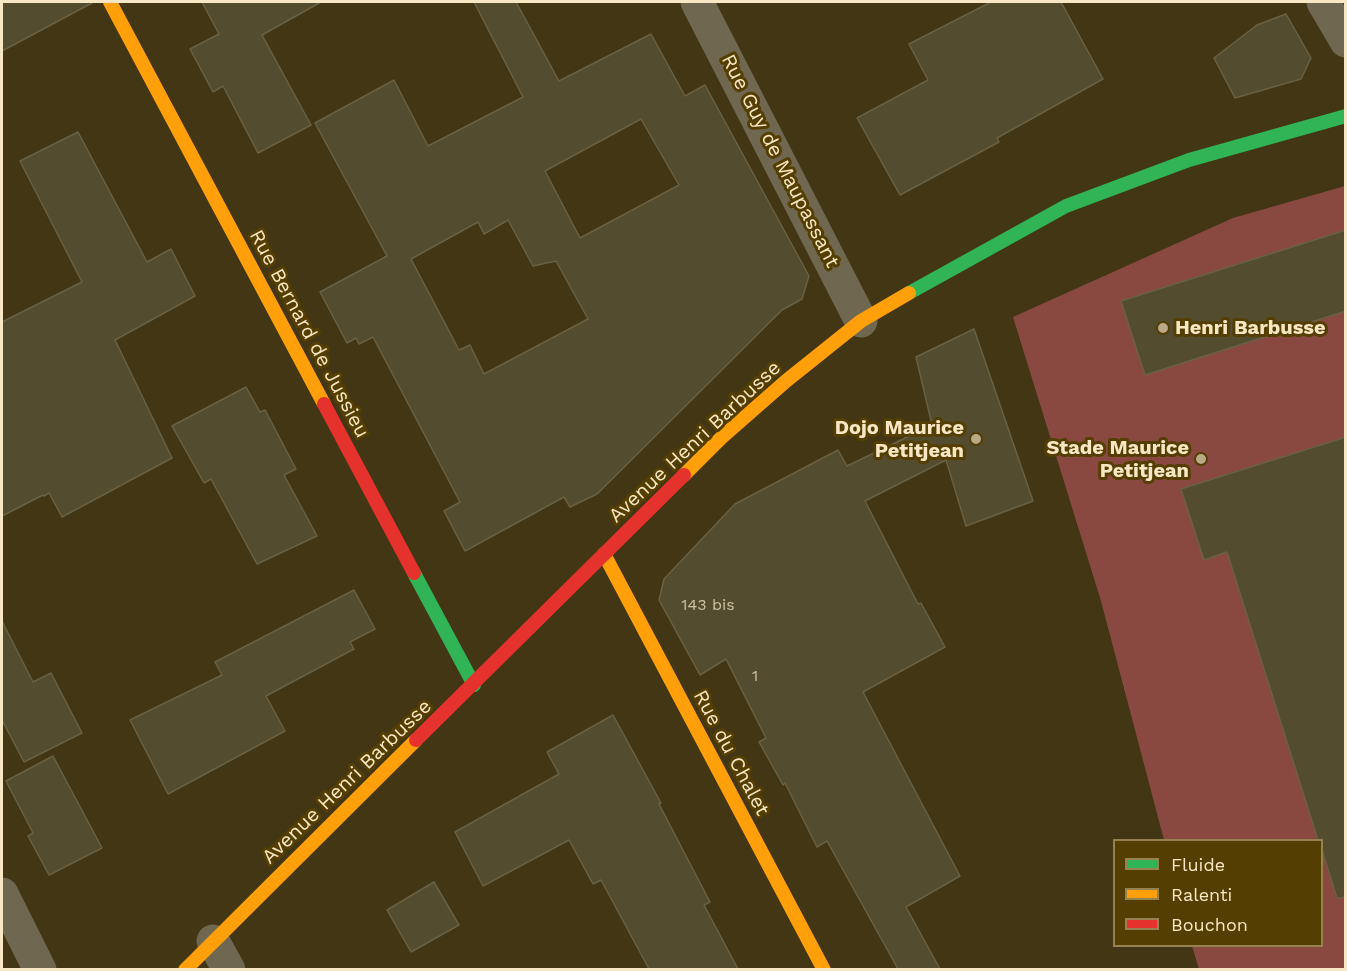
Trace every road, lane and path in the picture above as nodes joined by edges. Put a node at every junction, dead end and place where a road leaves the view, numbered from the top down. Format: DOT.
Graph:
graph roads {
  1 [pos="110,2"];
  2 [pos="697,2"];
  3 [pos="1323,2"];
  4 [pos="1346,42"];
  5 [pos="1346,116"];
  6 [pos="861,321"];
  7 [pos="604,554"];
  8 [pos="474,685"];
  9 [pos="2,894"];
  10 [pos="213,941"];
  11 [pos="40,969"];
  12 [pos="185,969"];
  13 [pos="230,969"];
  14 [pos="824,969"];
  1 -- 8 [label="street, Rue Bernard de Jussieu"];
  2 -- 6 [label="street, Rue Guy de Maupassant"];
  3 -- 4 [label="street"];
  5 -- 6 [label="street, Avenue Henri Barbusse"];
  6 -- 7 [label="street, Avenue Henri Barbusse"];
  7 -- 8 [label="street, Avenue Henri Barbusse"];
  7 -- 14 [label="street, Rue du Chalet"];
  8 -- 10 [label="street, Avenue Henri Barbusse"];
  9 -- 11 [label="street"];
  10 -- 12 [label="street, Avenue Henri Barbusse"];
  10 -- 13 [label="street"];
}
